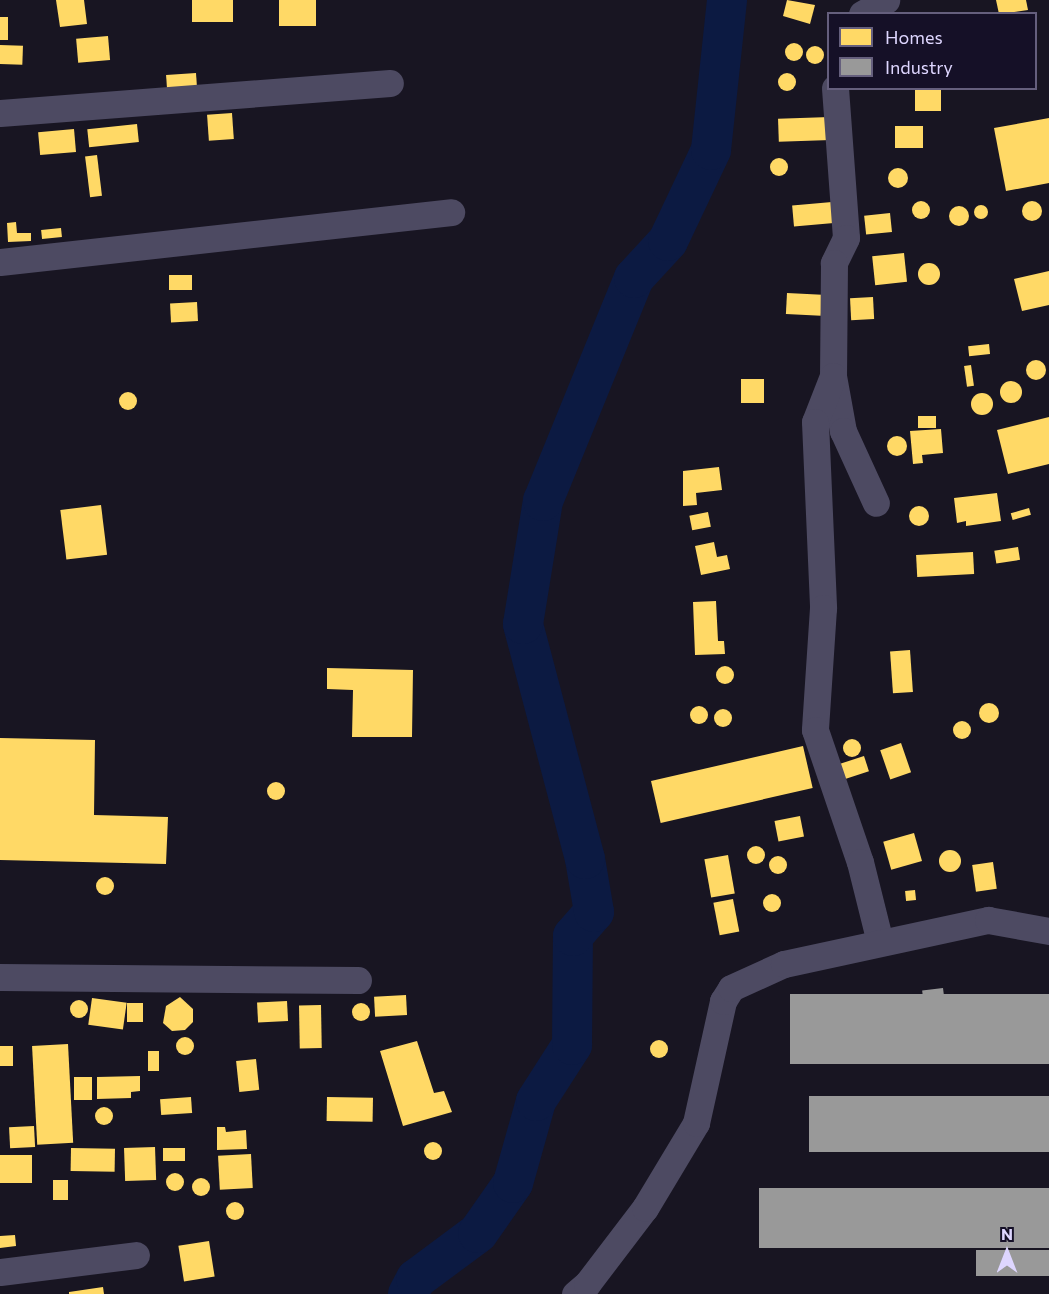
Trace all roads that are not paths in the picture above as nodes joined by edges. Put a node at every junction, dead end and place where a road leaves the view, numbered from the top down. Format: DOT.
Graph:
graph roads {
  1 [pos="886,0"];
  2 [pos="865,12"];
  3 [pos="390,83"];
  4 [pos="835,90"];
  5 [pos="0,113"];
  6 [pos="451,212"];
  7 [pos="0,261"];
  8 [pos="833,376"];
  9 [pos="876,503"];
  10 [pos="1049,931"];
  11 [pos="880,942"];
  12 [pos="0,977"];
  13 [pos="358,980"];
  14 [pos="136,1255"];
  15 [pos="0,1272"];
  16 [pos="575,1294"];
  1 -- 2 [label="street"];
  3 -- 5 [label="street"];
  4 -- 8 [label="street"];
  6 -- 7 [label="street"];
  8 -- 9 [label="street"];
  8 -- 11 [label="street"];
  10 -- 11 [label="street"];
  11 -- 16 [label="street"];
  12 -- 13 [label="street"];
  14 -- 15 [label="street"];
}
